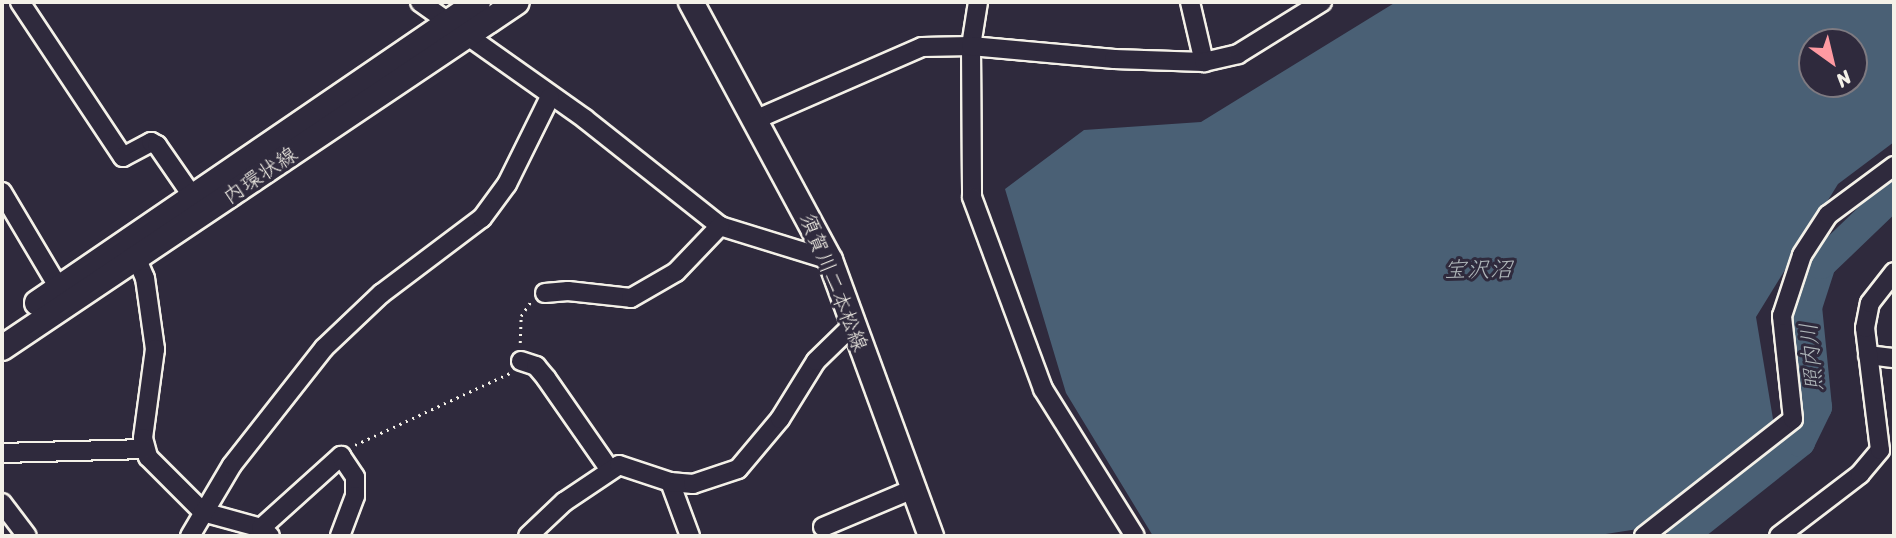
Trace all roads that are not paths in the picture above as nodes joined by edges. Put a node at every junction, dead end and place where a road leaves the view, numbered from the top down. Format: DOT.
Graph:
graph roads {
  1 [pos="20,2"];
  2 [pos="420,2"];
  3 [pos="478,2"];
  4 [pos="517,2"];
  5 [pos="691,2"];
  6 [pos="978,2"];
  7 [pos="1190,2"];
  8 [pos="1322,2"];
  9 [pos="445,24"];
  10 [pos="469,36"];
  11 [pos="971,46"];
  12 [pos="1204,62"];
  13 [pos="550,97"];
  14 [pos="757,120"];
  15 [pos="1894,166"];
  16 [pos="2,192"];
  17 [pos="193,197"];
  18 [pos="720,226"];
  19 [pos="136,257"];
  20 [pos="830,260"];
  21 [pos="1894,272"];
  22 [pos="60,288"];
  23 [pos="545,293"];
  24 [pos="854,324"];
  25 [pos="2,327"];
  26 [pos="2,348"];
  27 [pos="1868,355"];
  28 [pos="1894,358"];
  29 [pos="521,360"];
  30 [pos="145,449"];
  31 [pos="1887,450"];
  32 [pos="2,453"];
  33 [pos="610,470"];
  34 [pos="670,482"];
  35 [pos="913,489"];
  36 [pos="2,503"];
  37 [pos="203,512"];
  38 [pos="823,527"];
  39 [pos="266,532"];
  40 [pos="27,536"];
  41 [pos="190,536"];
  42 [pos="340,536"];
  43 [pos="528,536"];
  44 [pos="690,536"];
  45 [pos="931,536"];
  46 [pos="1135,536"];
  47 [pos="1644,536"];
  48 [pos="1779,536"];
  1 -- 17 [label="street"];
  2 -- 9 [label="street"];
  3 -- 9 [label="main road, 内環状線"];
  4 -- 10 [label="main road, 内環状線"];
  5 -- 14 [label="main road, 須賀川二本松線"];
  6 -- 11 [label="street"];
  7 -- 12 [label="street"];
  8 -- 12 [label="street"];
  9 -- 10 [label="street"];
  9 -- 17 [label="main road, 内環状線"];
  10 -- 13 [label="street"];
  10 -- 19 [label="main road, 内環状線"];
  11 -- 12 [label="street"];
  11 -- 14 [label="street"];
  11 -- 46 [label="street"];
  13 -- 18 [label="street"];
  13 -- 37 [label="street"];
  14 -- 20 [label="main road, 須賀川二本松線"];
  15 -- 47 [label="street"];
  16 -- 22 [label="street"];
  17 -- 22 [label="main road, 内環状線"];
  18 -- 20 [label="street"];
  18 -- 23 [label="street"];
  19 -- 26 [label="main road, 内環状線"];
  19 -- 30 [label="street"];
  20 -- 24 [label="main road, 須賀川二本松線"];
  21 -- 27 [label="street"];
  22 -- 25 [label="main road, 内環状線"];
  24 -- 34 [label="street"];
  24 -- 35 [label="main road, 須賀川二本松線"];
  27 -- 28 [label="street"];
  27 -- 31 [label="street"];
  29 -- 33 [label="street"];
  30 -- 32 [label="street"];
  30 -- 37 [label="street"];
  31 -- 48 [label="street"];
  33 -- 34 [label="street"];
  33 -- 43 [label="street"];
  34 -- 44 [label="street"];
  35 -- 38 [label="street"];
  35 -- 45 [label="main road, 須賀川二本松線"];
  36 -- 40 [label="street"];
  37 -- 39 [label="street"];
  37 -- 41 [label="street"];
  39 -- 42 [label="street"];
}
